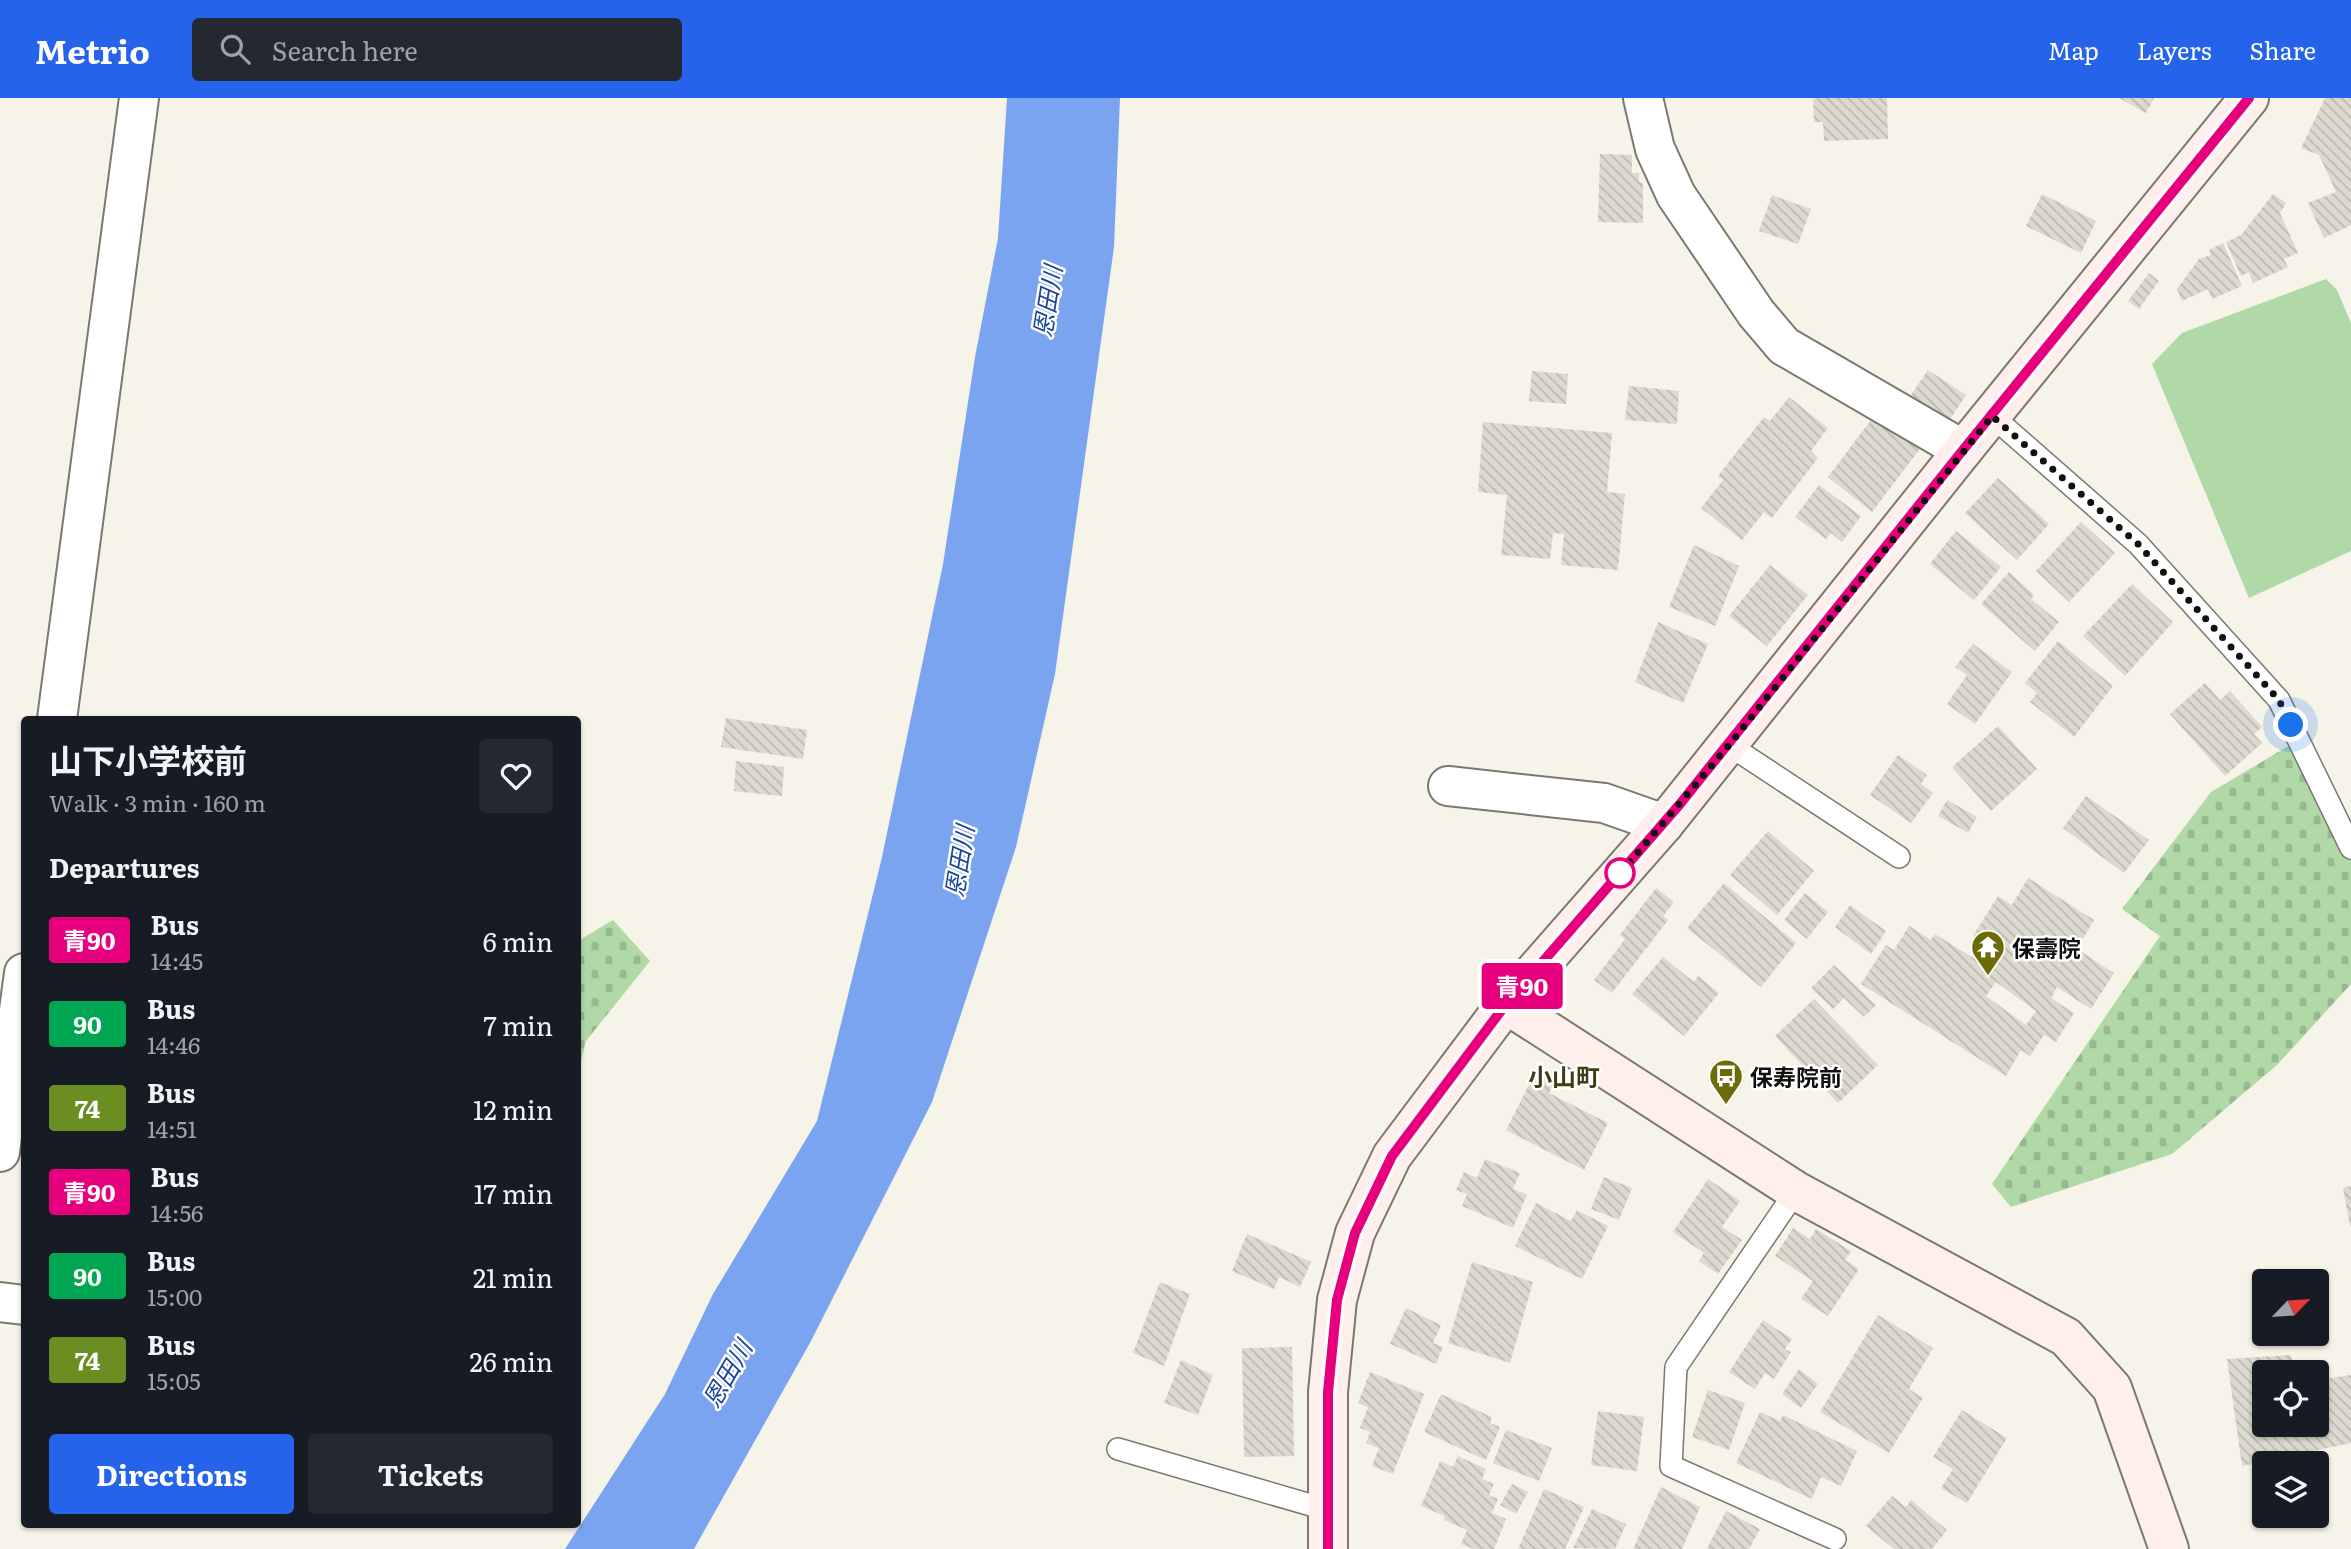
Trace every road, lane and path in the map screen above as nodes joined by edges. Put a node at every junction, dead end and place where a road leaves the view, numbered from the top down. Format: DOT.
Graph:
graph roads {
  1 [pos="139,98"];
  2 [pos="1643,98"];
  3 [pos="2249,98"];
  4 [pos="1992,416"];
  5 [pos="1963,450"];
  6 [pos="57,716"];
  7 [pos="1729,745"];
  8 [pos="1448,786"];
  9 [pos="1664,824"];
  10 [pos="2351,848"];
  11 [pos="1899,857"];
  12 [pos="21,996"];
  13 [pos="1506,1004"];
  14 [pos="0,1152"];
  15 [pos="1796,1191"];
  16 [pos="0,1302"];
  17 [pos="21,1305"];
  18 [pos="1118,1449"];
  19 [pos="1328,1510"];
  20 [pos="1835,1539"];
  21 [pos="1328,1549"];
  22 [pos="2169,1549"];
  1 -- 6 [label="street"];
  2 -- 5 [label="street"];
  3 -- 4 [label="main road"];
  4 -- 5 [label="main road"];
  4 -- 10 [label="lane"];
  5 -- 7 [label="main road"];
  7 -- 9 [label="main road"];
  7 -- 11 [label="lane"];
  8 -- 9 [label="street"];
  9 -- 13 [label="main road"];
  12 -- 14 [label="street"];
  13 -- 15 [label="main road"];
  13 -- 19 [label="main road"];
  15 -- 20 [label="lane"];
  15 -- 22 [label="main road"];
  16 -- 17 [label="street"];
  18 -- 19 [label="lane"];
  19 -- 21 [label="main road"];
}
